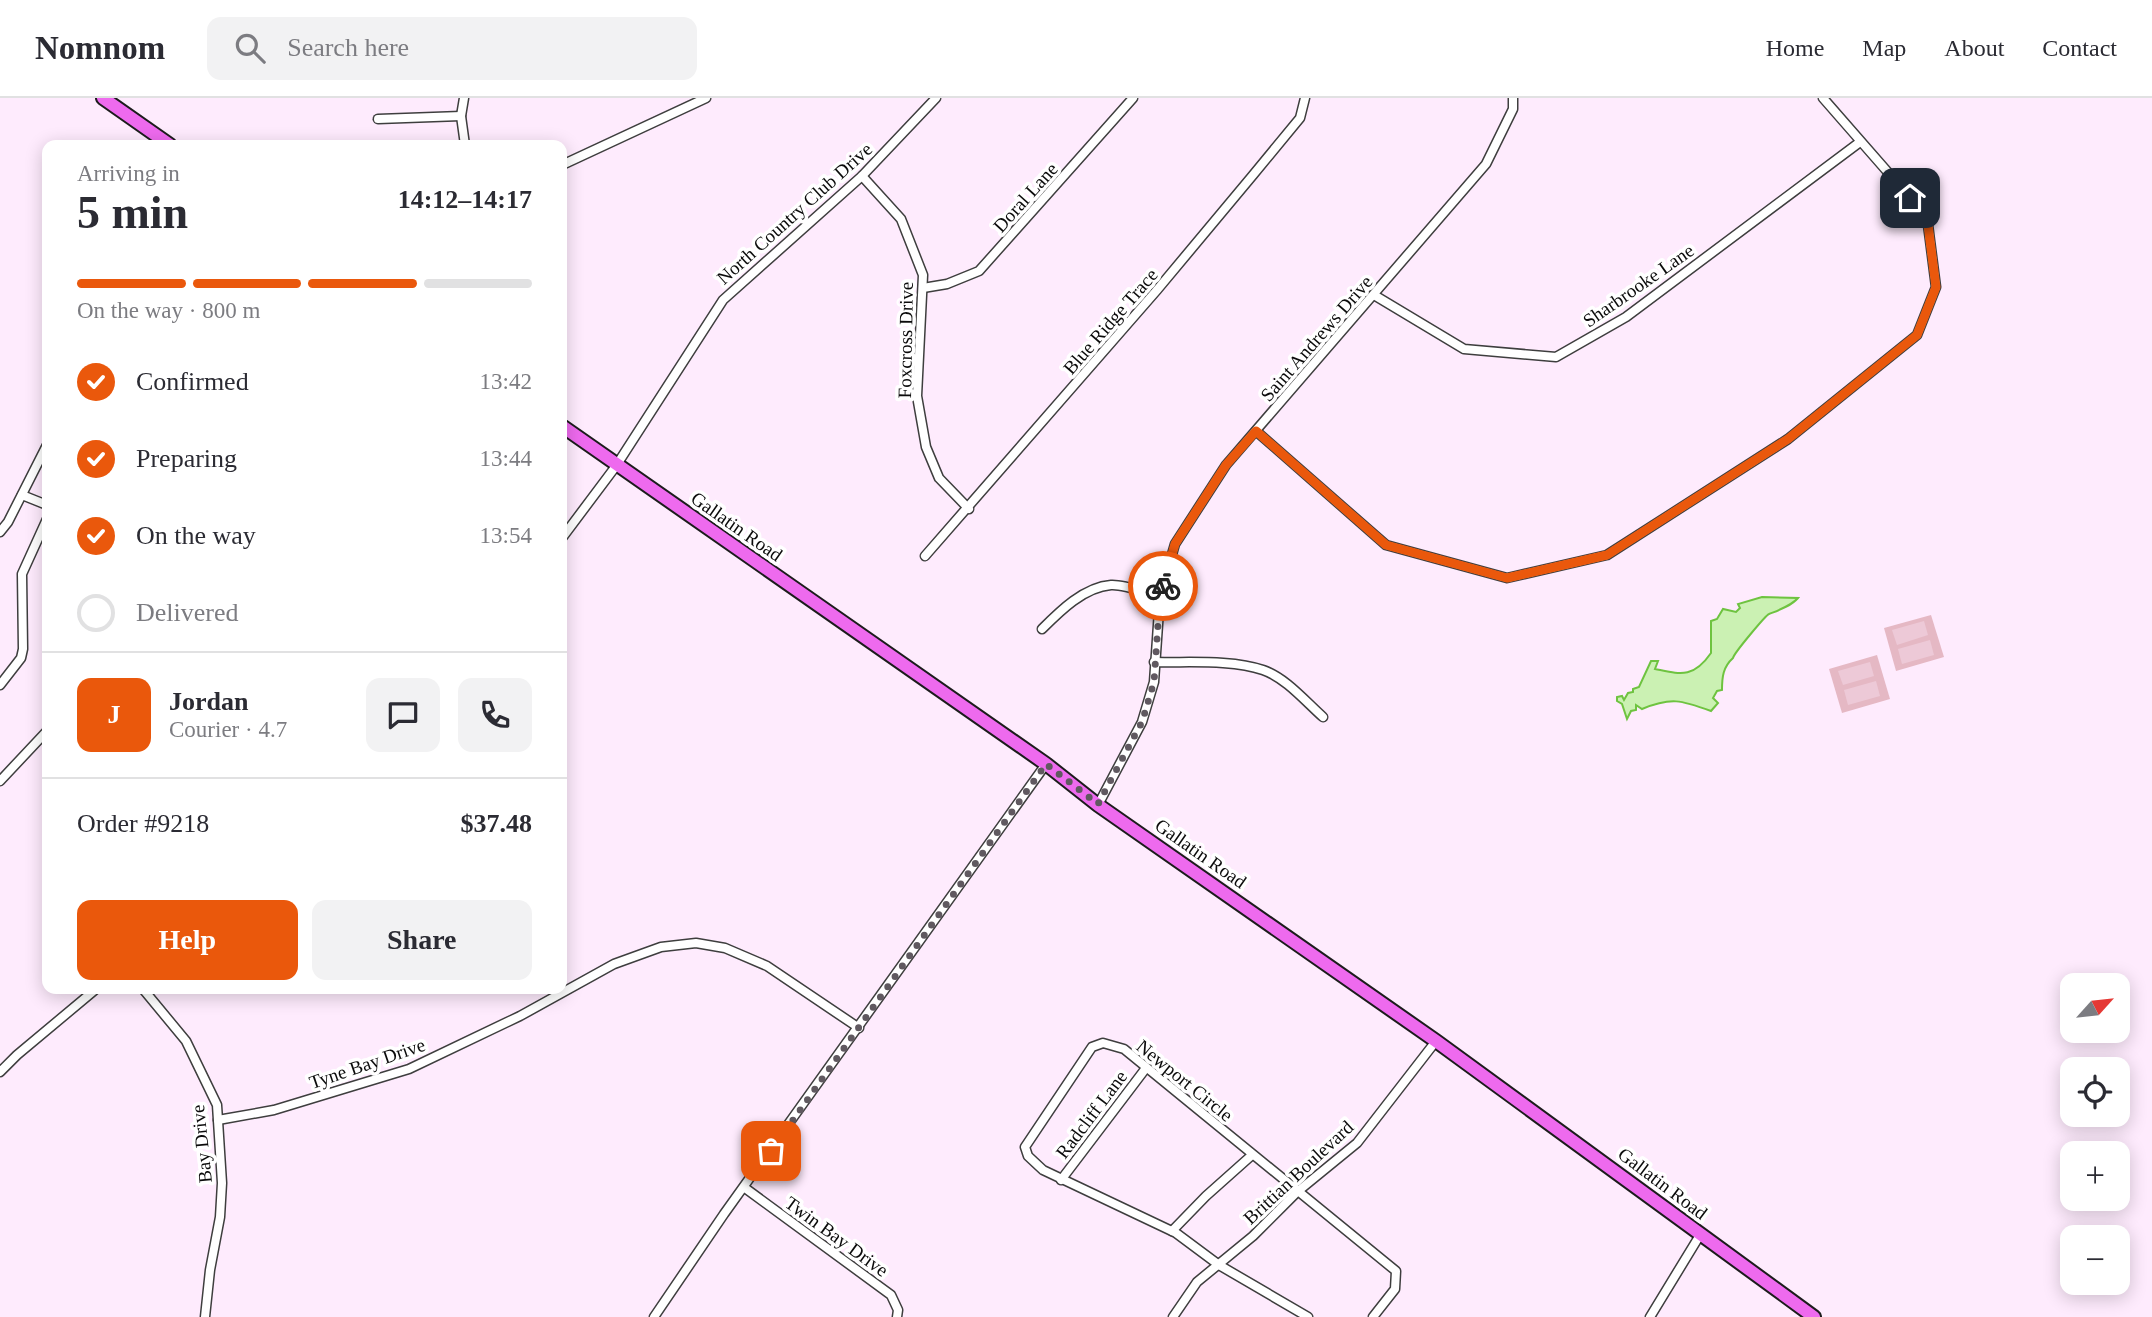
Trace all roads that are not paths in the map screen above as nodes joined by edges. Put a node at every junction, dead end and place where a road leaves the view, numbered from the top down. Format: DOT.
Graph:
graph roads {
  1 [pos="103,98"];
  2 [pos="464,98"];
  3 [pos="706,98"];
  4 [pos="936,98"];
  5 [pos="1133,98"];
  6 [pos="1306,98"];
  7 [pos="1513,98"];
  8 [pos="1824,98"];
  9 [pos="461,116"];
  10 [pos="378,119"];
  11 [pos="163,140"];
  12 [pos="464,140"];
  13 [pos="1860,142"];
  14 [pos="567,163"];
  15 [pos="862,176"];
  16 [pos="923,288"];
  17 [pos="1374,295"];
  18 [pos="567,430"];
  19 [pos="1256,431"];
  20 [pos="42,455"];
  21 [pos="616,466"];
  22 [pos="22,495"];
  23 [pos="42,503"];
  24 [pos="969,509"];
  25 [pos="42,530"];
  26 [pos="567,531"];
  27 [pos="0,532"];
  28 [pos="925,556"];
  29 [pos="1160,596"];
  30 [pos="1042,629"];
  31 [pos="1154,662"];
  32 [pos="0,685"];
  33 [pos="1324,716"];
  34 [pos="42,736"];
  35 [pos="1046,764"];
  36 [pos="0,781"];
  37 [pos="1098,804"];
  38 [pos="567,990"];
  39 [pos="90,994"];
  40 [pos="146,994"];
  41 [pos="560,994"];
  42 [pos="859,1028"];
  43 [pos="1436,1041"];
  44 [pos="1146,1068"];
  45 [pos="0,1072"];
  46 [pos="218,1120"];
  47 [pos="1252,1155"];
  48 [pos="1061,1180"];
  49 [pos="745,1188"];
  50 [pos="1297,1192"];
  51 [pos="1172,1231"];
  52 [pos="1700,1236"];
  53 [pos="1219,1265"];
  54 [pos="205,1317"];
  55 [pos="654,1317"];
  56 [pos="897,1317"];
  57 [pos="1173,1317"];
  58 [pos="1308,1317"];
  59 [pos="1373,1317"];
  60 [pos="1650,1317"];
  61 [pos="1814,1317"];
  1 -- 11 [label="main road"];
  2 -- 9 [label="street"];
  3 -- 14 [label="street"];
  4 -- 15 [label="street, North Country Club Drive"];
  5 -- 16 [label="street, Doral Lane"];
  6 -- 24 [label="street, Blue Ridge Trace"];
  7 -- 17 [label="street, Saint Andrews Drive"];
  8 -- 13 [label="street"];
  9 -- 10 [label="street"];
  9 -- 12 [label="street"];
  13 -- 17 [label="street, Sharbrooke Lane"];
  13 -- 19 [label="street"];
  15 -- 16 [label="street, Foxcross Drive"];
  15 -- 21 [label="street, North Country Club Drive"];
  16 -- 24 [label="street, Foxcross Drive"];
  17 -- 19 [label="street, Saint Andrews Drive"];
  18 -- 21 [label="main road, Gallatin Road"];
  19 -- 29 [label="street, Saint Andrews Drive"];
  20 -- 22 [label="street"];
  21 -- 26 [label="street, North Country Club Drive"];
  21 -- 35 [label="main road, Gallatin Road"];
  22 -- 23 [label="street"];
  22 -- 27 [label="street"];
  24 -- 28 [label="street, Blue Ridge Trace"];
  25 -- 32 [label="street"];
  29 -- 30 [label="street"];
  29 -- 31 [label="street, Saint Andrews Drive"];
  31 -- 33 [label="street"];
  31 -- 37 [label="street, Saint Andrews Drive"];
  34 -- 36 [label="street"];
  35 -- 37 [label="main road, Gallatin Road"];
  35 -- 42 [label="street"];
  37 -- 43 [label="main road, Gallatin Road"];
  38 -- 42 [label="street, Tyne Bay Drive"];
  39 -- 45 [label="street"];
  40 -- 46 [label="street, Bay Drive"];
  41 -- 46 [label="street, Tyne Bay Drive"];
  42 -- 49 [label="street"];
  43 -- 50 [label="street, Brittian Boulevard"];
  43 -- 52 [label="main road, Gallatin Road"];
  44 -- 47 [label="street, Newport Circle"];
  44 -- 48 [label="street, Radcliff Lane"];
  44 -- 48 [label="street, Newport Circle"];
  46 -- 54 [label="street, Bay Drive"];
  47 -- 50 [label="street, Newport Circle"];
  47 -- 51 [label="street"];
  48 -- 51 [label="street, Newport Circle"];
  49 -- 55 [label="street"];
  49 -- 56 [label="street, Twin Bay Drive"];
  50 -- 53 [label="street, Brittian Boulevard"];
  50 -- 59 [label="street, Newport Circle"];
  51 -- 53 [label="street, Newport Circle"];
  52 -- 60 [label="street"];
  52 -- 61 [label="main road, Gallatin Road"];
  53 -- 57 [label="street, Brittian Boulevard"];
  53 -- 58 [label="street, Newport Circle"];
}
